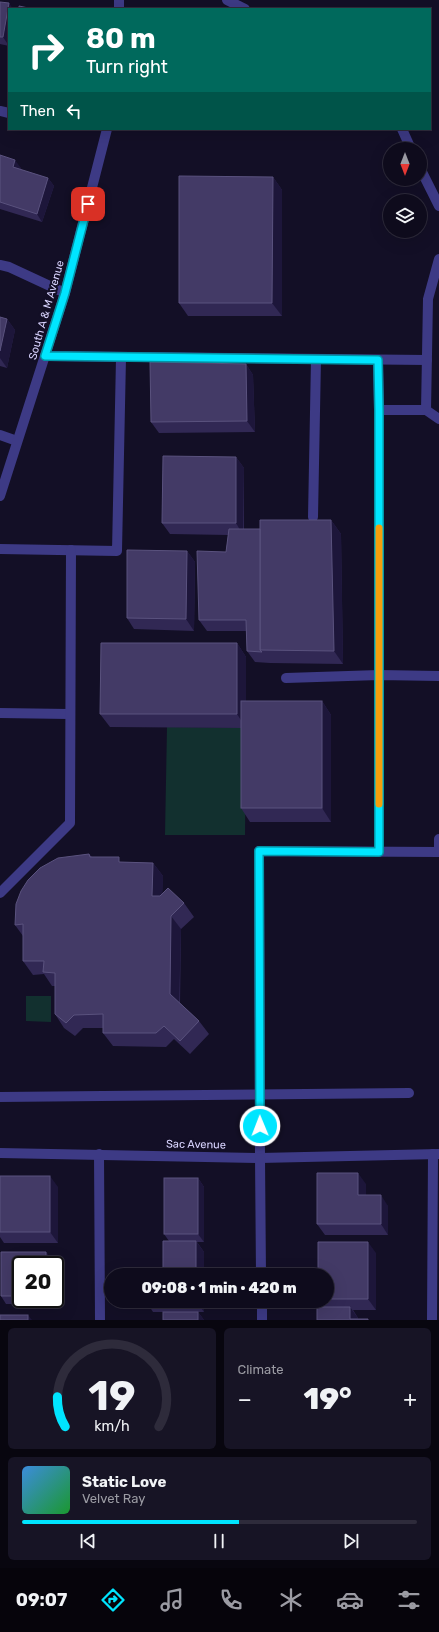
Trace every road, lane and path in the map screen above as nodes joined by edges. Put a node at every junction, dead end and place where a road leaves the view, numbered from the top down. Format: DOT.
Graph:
graph roads {
  1 [pos="227,0"];
  2 [pos="243,8"];
  3 [pos="104,130"];
  4 [pos="402,130"];
  5 [pos="408,142"];
  6 [pos="427,182"];
  7 [pos="439,206"];
  8 [pos="439,259"];
  9 [pos="0,265"];
  10 [pos="65,293"];
  11 [pos="45,356"];
  12 [pos="121,358"];
  13 [pos="316,359"];
  14 [pos="378,360"];
  15 [pos="427,360"];
  16 [pos="379,410"];
  17 [pos="426,410"];
  18 [pos="439,419"];
  19 [pos="0,435"];
  20 [pos="17,441"];
  21 [pos="0,496"];
  22 [pos="313,517"];
  23 [pos="0,549"];
  24 [pos="71,550"];
  25 [pos="379,675"];
  26 [pos="439,676"];
  27 [pos="286,678"];
  28 [pos="0,713"];
  29 [pos="69,714"];
  30 [pos="439,839"];
  31 [pos="379,852"];
  32 [pos="0,894"];
  33 [pos="410,1093"];
  34 [pos="259,1094"];
  35 [pos="0,1097"];
  36 [pos="0,1153"];
  37 [pos="99,1154"];
  38 [pos="436,1154"];
  39 [pos="260,1158"];
  40 [pos="261,1268"];
  41 [pos="436,1305"];
  42 [pos="262,1308"];
  43 [pos="100,1320"];
  44 [pos="262,1320"];
  45 [pos="432,1320"];
  1 -- 2 [label="street"];
  3 -- 10 [label="street, South A & M Avenue"];
  4 -- 5 [label="street"];
  6 -- 7 [label="street"];
  8 -- 15 [label="street"];
  9 -- 10 [label="street"];
  10 -- 11 [label="street, South A & M Avenue"];
  11 -- 12 [label="street"];
  11 -- 20 [label="street, South A & M Avenue"];
  12 -- 13 [label="street"];
  12 -- 24 [label="street"];
  13 -- 14 [label="street"];
  13 -- 22 [label="street"];
  14 -- 15 [label="street"];
  14 -- 16 [label="street"];
  15 -- 17 [label="street"];
  16 -- 17 [label="street"];
  16 -- 25 [label="street"];
  17 -- 18 [label="street"];
  19 -- 20 [label="street"];
  20 -- 21 [label="street, South A & M Avenue"];
  23 -- 24 [label="street"];
  24 -- 29 [label="street"];
  25 -- 26 [label="street"];
  25 -- 27 [label="street"];
  25 -- 31 [label="street"];
  28 -- 29 [label="street"];
  29 -- 32 [label="street"];
  30 -- 31 [label="street"];
  31 -- 34 [label="street"];
  33 -- 34 [label="street"];
  34 -- 35 [label="street"];
  34 -- 39 [label="street"];
  36 -- 37 [label="street, Sac Avenue"];
  37 -- 39 [label="street, Sac Avenue"];
  37 -- 43 [label="street"];
  38 -- 39 [label="street, Sac Avenue"];
  38 -- 41 [label="street"];
  39 -- 40 [label="street"];
  41 -- 45 [label="street"];
  42 -- 44 [label="street"];
}
